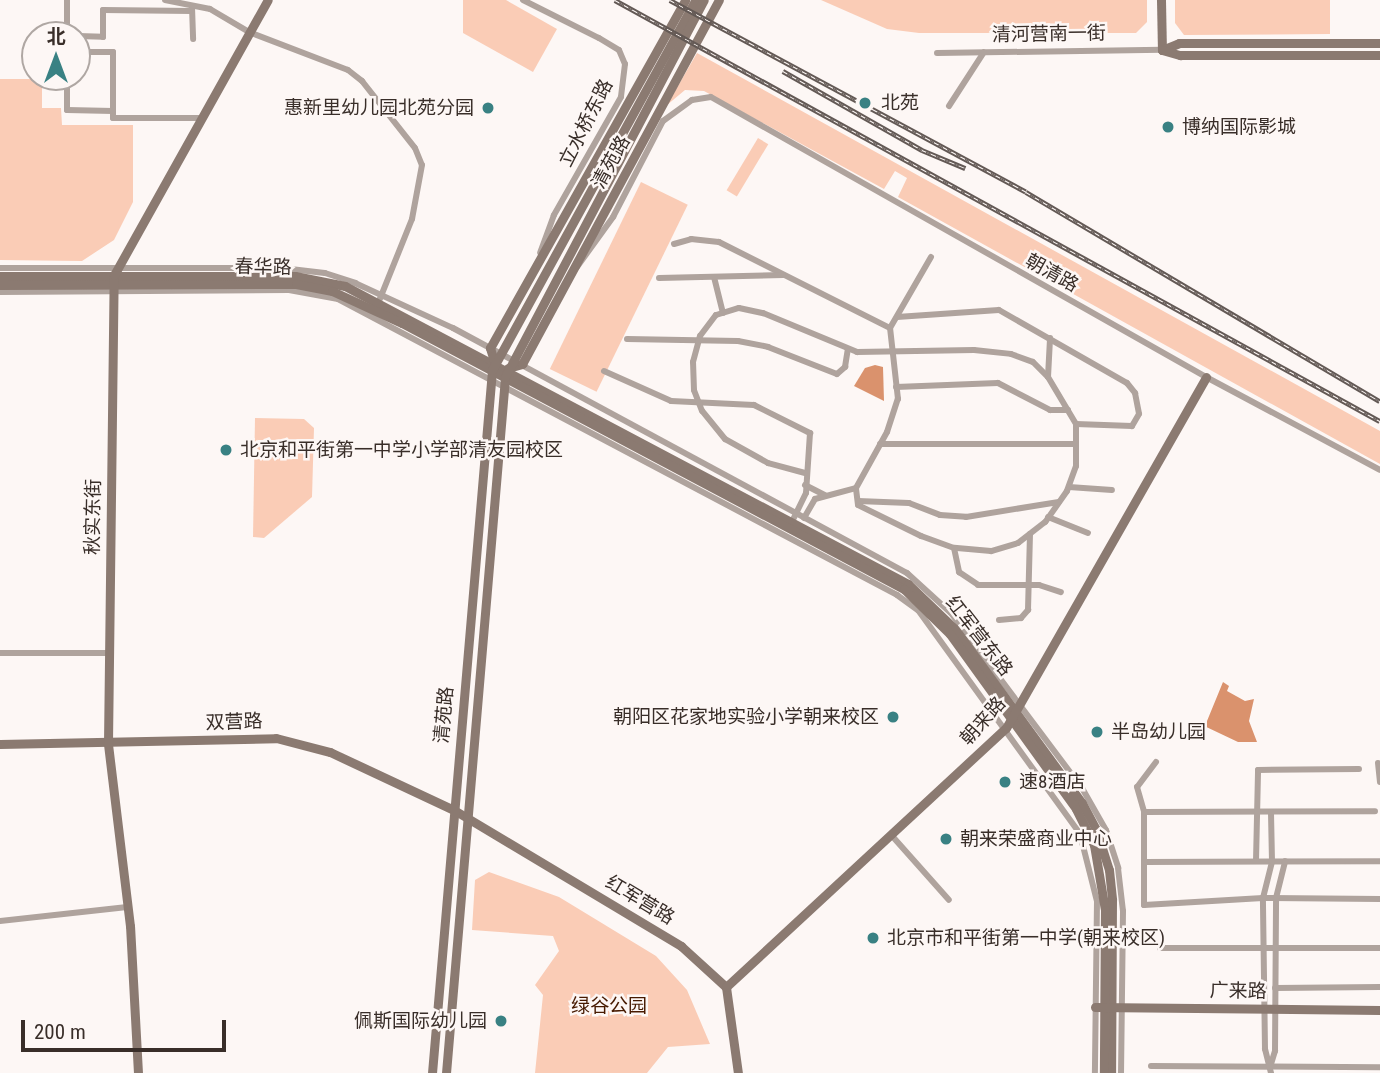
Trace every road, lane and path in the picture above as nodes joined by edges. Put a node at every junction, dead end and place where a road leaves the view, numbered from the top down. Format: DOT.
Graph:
graph roads {
  1 [pos="68,0"];
  2 [pos="165,0"];
  3 [pos="268,0"];
  4 [pos="523,0"];
  5 [pos="685,0"];
  6 [pos="695,0"];
  7 [pos="704,0"];
  8 [pos="719,0"];
  9 [pos="1161,0"];
  10 [pos="192,8"];
  11 [pos="67,21"];
  12 [pos="249,32"];
  13 [pos="193,39"];
  14 [pos="1380,43"];
  15 [pos="1162,50"];
  16 [pos="984,52"];
  17 [pos="937,53"];
  18 [pos="1380,55"];
  19 [pos="67,91"];
  20 [pos="949,106"];
  21 [pos="113,111"];
  22 [pos="202,118"];
  23 [pos="674,244"];
  24 [pos="931,257"];
  25 [pos="0,268"];
  26 [pos="537,269"];
  27 [pos="0,275"];
  28 [pos="570,275"];
  29 [pos="785,275"];
  30 [pos="714,276"];
  31 [pos="659,278"];
  32 [pos="116,280"];
  33 [pos="0,285"];
  34 [pos="0,292"];
  35 [pos="534,292"];
  36 [pos="381,297"];
  37 [pos="539,306"];
  38 [pos="723,313"];
  39 [pos="897,317"];
  40 [pos="890,328"];
  41 [pos="1050,338"];
  42 [pos="627,339"];
  43 [pos="698,341"];
  44 [pos="490,348"];
  45 [pos="848,349"];
  46 [pos="891,350"];
  47 [pos="494,366"];
  48 [pos="510,371"];
  49 [pos="604,371"];
  50 [pos="1048,377"];
  51 [pos="1206,377"];
  52 [pos="896,387"];
  53 [pos="698,401"];
  54 [pos="1068,410"];
  55 [pos="1076,424"];
  56 [pos="1076,443"];
  57 [pos="880,444"];
  58 [pos="1380,470"];
  59 [pos="805,472"];
  60 [pos="805,485"];
  61 [pos="1069,487"];
  62 [pos="856,488"];
  63 [pos="1112,490"];
  64 [pos="825,495"];
  65 [pos="858,501"];
  66 [pos="1060,502"];
  67 [pos="1048,517"];
  68 [pos="797,522"];
  69 [pos="1088,533"];
  70 [pos="1030,534"];
  71 [pos="790,538"];
  72 [pos="954,548"];
  73 [pos="1028,585"];
  74 [pos="1061,592"];
  75 [pos="999,620"];
  76 [pos="0,653"];
  77 [pos="109,653"];
  78 [pos="1014,716"];
  79 [pos="107,743"];
  80 [pos="0,744"];
  81 [pos="1156,762"];
  82 [pos="1378,763"];
  83 [pos="1359,769"];
  84 [pos="1380,782"];
  85 [pos="454,810"];
  86 [pos="1375,811"];
  87 [pos="1144,812"];
  88 [pos="1256,812"];
  89 [pos="1271,812"];
  90 [pos="467,818"];
  91 [pos="892,836"];
  92 [pos="1256,861"];
  93 [pos="1272,861"];
  94 [pos="1284,861"];
  95 [pos="1380,861"];
  96 [pos="1144,862"];
  97 [pos="1263,898"];
  98 [pos="1276,898"];
  99 [pos="1380,899"];
  100 [pos="949,900"];
  101 [pos="127,907"];
  102 [pos="0,921"];
  103 [pos="1160,948"];
  104 [pos="1380,948"];
  105 [pos="1265,949"];
  106 [pos="1275,949"];
  107 [pos="726,987"];
  108 [pos="1380,987"];
  109 [pos="1275,988"];
  110 [pos="1104,1007"];
  111 [pos="1122,1007"];
  112 [pos="1270,1009"];
  113 [pos="1380,1010"];
  114 [pos="1151,1066"];
  115 [pos="1380,1067"];
  116 [pos="1271,1069"];
  117 [pos="138,1073"];
  118 [pos="432,1073"];
  119 [pos="446,1073"];
  120 [pos="738,1073"];
  121 [pos="1095,1073"];
  122 [pos="1104,1073"];
  123 [pos="1111,1073"];
  124 [pos="1121,1073"];
  1 -- 11 [label="street"];
  2 -- 10 [label="street"];
  3 -- 12 [label="street, 秋实东街"];
  4 -- 26 [label="street, 立水桥东路"];
  5 -- 26 [label="street, 清苑路"];
  6 -- 35 [label="street, 清苑路"];
  7 -- 37 [label="street, 清苑路"];
  8 -- 28 [label="street, 清苑路"];
  9 -- 15 [label="street"];
  10 -- 12 [label="street"];
  10 -- 13 [label="street"];
  10 -- 21 [label="street"];
  12 -- 22 [label="street, 秋实东街"];
  12 -- 36 [label="street"];
  14 -- 15 [label="street, 清河营南一街"];
  15 -- 16 [label="street, 清河营南一街"];
  15 -- 18 [label="street, 清河营南一街"];
  16 -- 17 [label="street, 清河营南一街"];
  16 -- 20 [label="street"];
  19 -- 21 [label="street"];
  21 -- 22 [label="street"];
  22 -- 32 [label="street, 秋实东街"];
  23 -- 29 [label="street"];
  24 -- 39 [label="street"];
  25 -- 32 [label="street"];
  26 -- 35 [label="street"];
  26 -- 44 [label="street, 清苑路"];
  27 -- 32 [label="street, 春华路"];
  28 -- 37 [label="street"];
  28 -- 48 [label="street, 清苑路"];
  28 -- 51 [label="street, 朝清路"];
  29 -- 30 [label="street"];
  29 -- 40 [label="street"];
  30 -- 31 [label="street"];
  30 -- 38 [label="street"];
  32 -- 33 [label="street, 春华路"];
  32 -- 34 [label="street"];
  32 -- 36 [label="street, 春华路"];
  32 -- 47 [label="street, 春华路"];
  32 -- 77 [label="street, 秋实东街"];
  35 -- 47 [label="street, 清苑路"];
  36 -- 44 [label="street"];
  36 -- 47 [label="street, 春华路"];
  37 -- 48 [label="street, 清苑路"];
  38 -- 43 [label="street"];
  38 -- 45 [label="street"];
  39 -- 40 [label="street"];
  39 -- 41 [label="street"];
  40 -- 46 [label="street"];
  41 -- 50 [label="street"];
  41 -- 55 [label="street"];
  42 -- 43 [label="street"];
  43 -- 45 [label="street"];
  43 -- 53 [label="street"];
  44 -- 47 [label="street, 清苑路"];
  45 -- 46 [label="street"];
  46 -- 50 [label="street"];
  46 -- 52 [label="street"];
  47 -- 48 [label="street, 红军营东路"];
  47 -- 48 [label="street"];
  47 -- 85 [label="street, 清苑路"];
  48 -- 68 [label="street, 红军营东路"];
  48 -- 68 [label="street"];
  48 -- 71 [label="street"];
  48 -- 90 [label="street, 清苑路"];
  49 -- 53 [label="street"];
  50 -- 54 [label="street"];
  51 -- 58 [label="street, 朝清路"];
  51 -- 78 [label="street, 朝来路"];
  52 -- 54 [label="street"];
  52 -- 57 [label="street"];
  53 -- 59 [label="street"];
  53 -- 59 [label="street"];
  54 -- 55 [label="street"];
  55 -- 56 [label="street"];
  56 -- 57 [label="street"];
  56 -- 61 [label="street"];
  57 -- 62 [label="street"];
  59 -- 60 [label="street"];
  60 -- 64 [label="street"];
  60 -- 68 [label="street"];
  61 -- 63 [label="street"];
  61 -- 66 [label="street"];
  62 -- 64 [label="street"];
  62 -- 65 [label="street"];
  64 -- 68 [label="street"];
  65 -- 66 [label="street"];
  65 -- 72 [label="street"];
  66 -- 67 [label="street"];
  67 -- 69 [label="street"];
  67 -- 70 [label="street"];
  68 -- 71 [label="street"];
  68 -- 78 [label="street, 红军营东路"];
  70 -- 72 [label="street"];
  70 -- 73 [label="street"];
  71 -- 78 [label="street"];
  72 -- 73 [label="street"];
  73 -- 74 [label="street"];
  73 -- 75 [label="street"];
  76 -- 77 [label="street"];
  77 -- 79 [label="street, 秋实东街"];
  78 -- 91 [label="street, 朝来路"];
  78 -- 110 [label="street"];
  78 -- 110 [label="street, 红军营东路"];
  78 -- 111 [label="street"];
  79 -- 80 [label="street, 双营路"];
  79 -- 85 [label="street, 双营路"];
  79 -- 101 [label="street, 秋实东街"];
  81 -- 87 [label="street"];
  82 -- 84 [label="street"];
  83 -- 88 [label="street"];
  85 -- 90 [label="street, 红军营路"];
  85 -- 118 [label="street, 清苑路"];
  86 -- 89 [label="street"];
  87 -- 88 [label="street"];
  87 -- 96 [label="street"];
  88 -- 89 [label="street"];
  88 -- 92 [label="street"];
  89 -- 93 [label="street"];
  90 -- 107 [label="street, 红军营路"];
  90 -- 119 [label="street, 清苑路"];
  91 -- 100 [label="street"];
  91 -- 107 [label="street, 朝来路"];
  92 -- 93 [label="street"];
  92 -- 96 [label="street"];
  93 -- 94 [label="street"];
  93 -- 97 [label="street"];
  94 -- 95 [label="street"];
  94 -- 98 [label="street"];
  96 -- 97 [label="street"];
  97 -- 98 [label="street"];
  97 -- 105 [label="street"];
  98 -- 99 [label="street"];
  98 -- 106 [label="street"];
  101 -- 102 [label="street"];
  101 -- 117 [label="street, 秋实东街"];
  103 -- 105 [label="street"];
  104 -- 106 [label="street"];
  105 -- 106 [label="street"];
  105 -- 112 [label="street"];
  106 -- 109 [label="street"];
  107 -- 120 [label="street"];
  108 -- 109 [label="street"];
  109 -- 112 [label="street"];
  110 -- 111 [label="street, 广来路"];
  110 -- 121 [label="street"];
  110 -- 122 [label="street, 红军营东路"];
  110 -- 123 [label="street, 红军营东路"];
  111 -- 112 [label="street, 广来路"];
  111 -- 124 [label="street"];
  112 -- 113 [label="street, 广来路"];
  112 -- 116 [label="street"];
  114 -- 116 [label="street"];
  115 -- 116 [label="street"];
}
